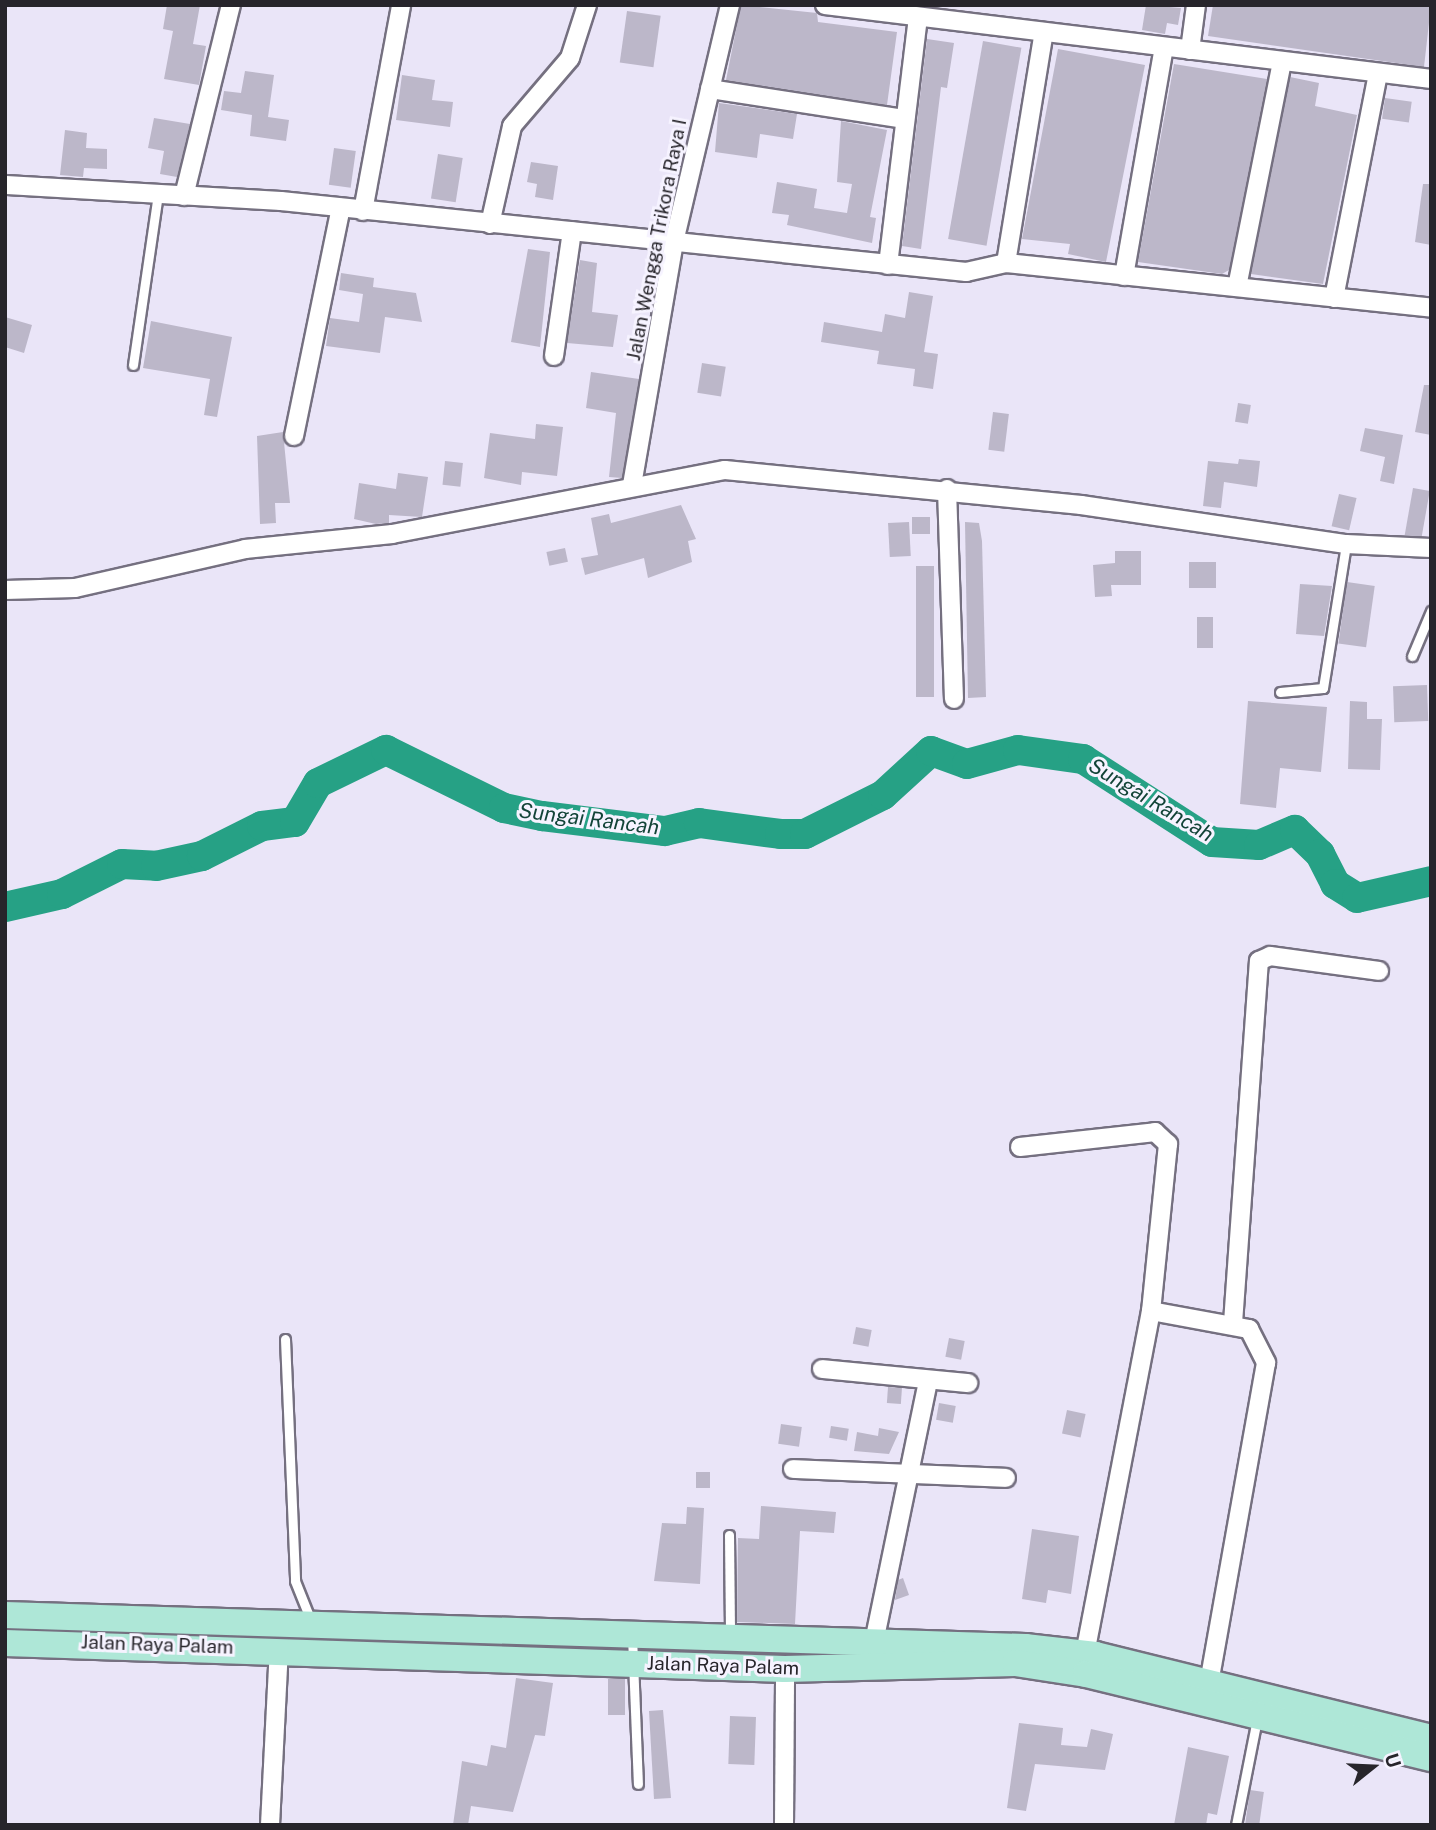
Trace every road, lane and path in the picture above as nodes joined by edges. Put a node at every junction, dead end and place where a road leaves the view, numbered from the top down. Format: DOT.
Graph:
graph roads {
  1 [pos="231,5"];
  2 [pos="401,5"];
  3 [pos="587,5"];
  4 [pos="730,5"];
  5 [pos="825,5"];
  6 [pos="1196,5"];
  7 [pos="954,13"];
  8 [pos="918,17"];
  9 [pos="1044,32"];
  10 [pos="1164,47"];
  11 [pos="1190,50"];
  12 [pos="1282,61"];
  13 [pos="1378,73"];
  14 [pos="1431,79"];
  15 [pos="710,89"];
  16 [pos="903,119"];
  17 [pos="5,185"];
  18 [pos="158,194"];
  19 [pos="184,196"];
  20 [pos="341,208"];
  21 [pos="363,211"];
  22 [pos="490,224"];
  23 [pos="572,231"];
  24 [pos="674,242"];
  25 [pos="1006,263"];
  26 [pos="888,265"];
  27 [pos="1124,276"];
  28 [pos="1237,287"];
  29 [pos="1334,298"];
  30 [pos="1431,308"];
  31 [pos="554,356"];
  32 [pos="133,365"];
  33 [pos="294,436"];
  34 [pos="632,485"];
  35 [pos="947,489"];
  36 [pos="1346,544"];
  37 [pos="1431,548"];
  38 [pos="5,590"];
  39 [pos="1431,611"];
  40 [pos="1412,656"];
  41 [pos="1280,692"];
  42 [pos="954,699"];
  43 [pos="1378,971"];
  44 [pos="1020,1147"];
  45 [pos="1151,1311"];
  46 [pos="1233,1323"];
  47 [pos="285,1339"];
  48 [pos="822,1369"];
  49 [pos="928,1381"];
  50 [pos="968,1383"];
  51 [pos="793,1469"];
  52 [pos="910,1478"];
  53 [pos="1006,1478"];
  54 [pos="729,1535"];
  55 [pos="5,1615"];
  56 [pos="312,1623"];
  57 [pos="632,1634"];
  58 [pos="730,1636"];
  59 [pos="874,1642"];
  60 [pos="5,1643"];
  61 [pos="278,1650"];
  62 [pos="1085,1654"];
  63 [pos="633,1663"];
  64 [pos="785,1670"];
  65 [pos="1209,1683"];
  66 [pos="1258,1714"];
  67 [pos="1314,1720"];
  68 [pos="1431,1738"];
  69 [pos="1431,1758"];
  70 [pos="638,1784"];
  71 [pos="270,1825"];
  72 [pos="784,1825"];
  73 [pos="1236,1825"];
  1 -- 19 [label="street"];
  2 -- 21 [label="street"];
  3 -- 22 [label="street"];
  4 -- 15 [label="street, Jalan Wengga Trikora Raya I"];
  5 -- 8 [label="street"];
  6 -- 11 [label="street"];
  7 -- 8 [label="street"];
  7 -- 9 [label="street"];
  8 -- 16 [label="street"];
  9 -- 10 [label="street"];
  9 -- 25 [label="street"];
  10 -- 11 [label="street"];
  10 -- 27 [label="street"];
  11 -- 12 [label="street"];
  12 -- 13 [label="street"];
  12 -- 28 [label="street"];
  13 -- 14 [label="street"];
  13 -- 29 [label="street"];
  15 -- 16 [label="street"];
  15 -- 24 [label="street, Jalan Wengga Trikora Raya I"];
  16 -- 26 [label="street"];
  17 -- 18 [label="street"];
  18 -- 19 [label="street"];
  18 -- 32 [label="lane"];
  19 -- 20 [label="street"];
  20 -- 21 [label="street"];
  20 -- 33 [label="street"];
  21 -- 22 [label="street"];
  22 -- 23 [label="street"];
  23 -- 24 [label="street"];
  23 -- 31 [label="street"];
  24 -- 26 [label="street"];
  24 -- 34 [label="street, Jalan Wengga Trikora Raya I"];
  25 -- 26 [label="street"];
  25 -- 27 [label="street"];
  27 -- 28 [label="street"];
  28 -- 29 [label="street"];
  29 -- 30 [label="street"];
  34 -- 35 [label="street"];
  34 -- 38 [label="street"];
  35 -- 36 [label="street"];
  35 -- 42 [label="street"];
  36 -- 37 [label="street"];
  36 -- 41 [label="lane"];
  39 -- 40 [label="lane"];
  43 -- 46 [label="street"];
  44 -- 45 [label="street"];
  45 -- 46 [label="street"];
  45 -- 62 [label="street"];
  46 -- 65 [label="street"];
  47 -- 56 [label="lane"];
  48 -- 49 [label="street"];
  49 -- 50 [label="street"];
  49 -- 52 [label="street"];
  51 -- 52 [label="street"];
  52 -- 53 [label="street"];
  52 -- 59 [label="street"];
  54 -- 58 [label="lane"];
  55 -- 56 [label="main road, Jalan Raya Palam"];
  56 -- 57 [label="main road, Jalan Raya Palam"];
  57 -- 58 [label="main road, Jalan Raya Palam"];
  57 -- 63 [label="lane"];
  58 -- 59 [label="main road, Jalan Raya Palam"];
  59 -- 62 [label="main road, Jalan Raya Palam"];
  60 -- 61 [label="main road, Jalan Raya Palam"];
  61 -- 63 [label="main road, Jalan Raya Palam"];
  61 -- 71 [label="street"];
  62 -- 65 [label="main road, Jalan Raya Palam"];
  63 -- 64 [label="main road, Jalan Raya Palam"];
  63 -- 70 [label="lane"];
  64 -- 66 [label="main road, Jalan Raya Palam"];
  64 -- 72 [label="street"];
  65 -- 67 [label="main road, Jalan Raya Palam"];
  66 -- 67 [label="main road, Jalan Raya Palam"];
  66 -- 73 [label="lane"];
  67 -- 68 [label="main road, Jalan Raya Palam"];
  67 -- 69 [label="main road, Jalan Raya Palam"];
}
